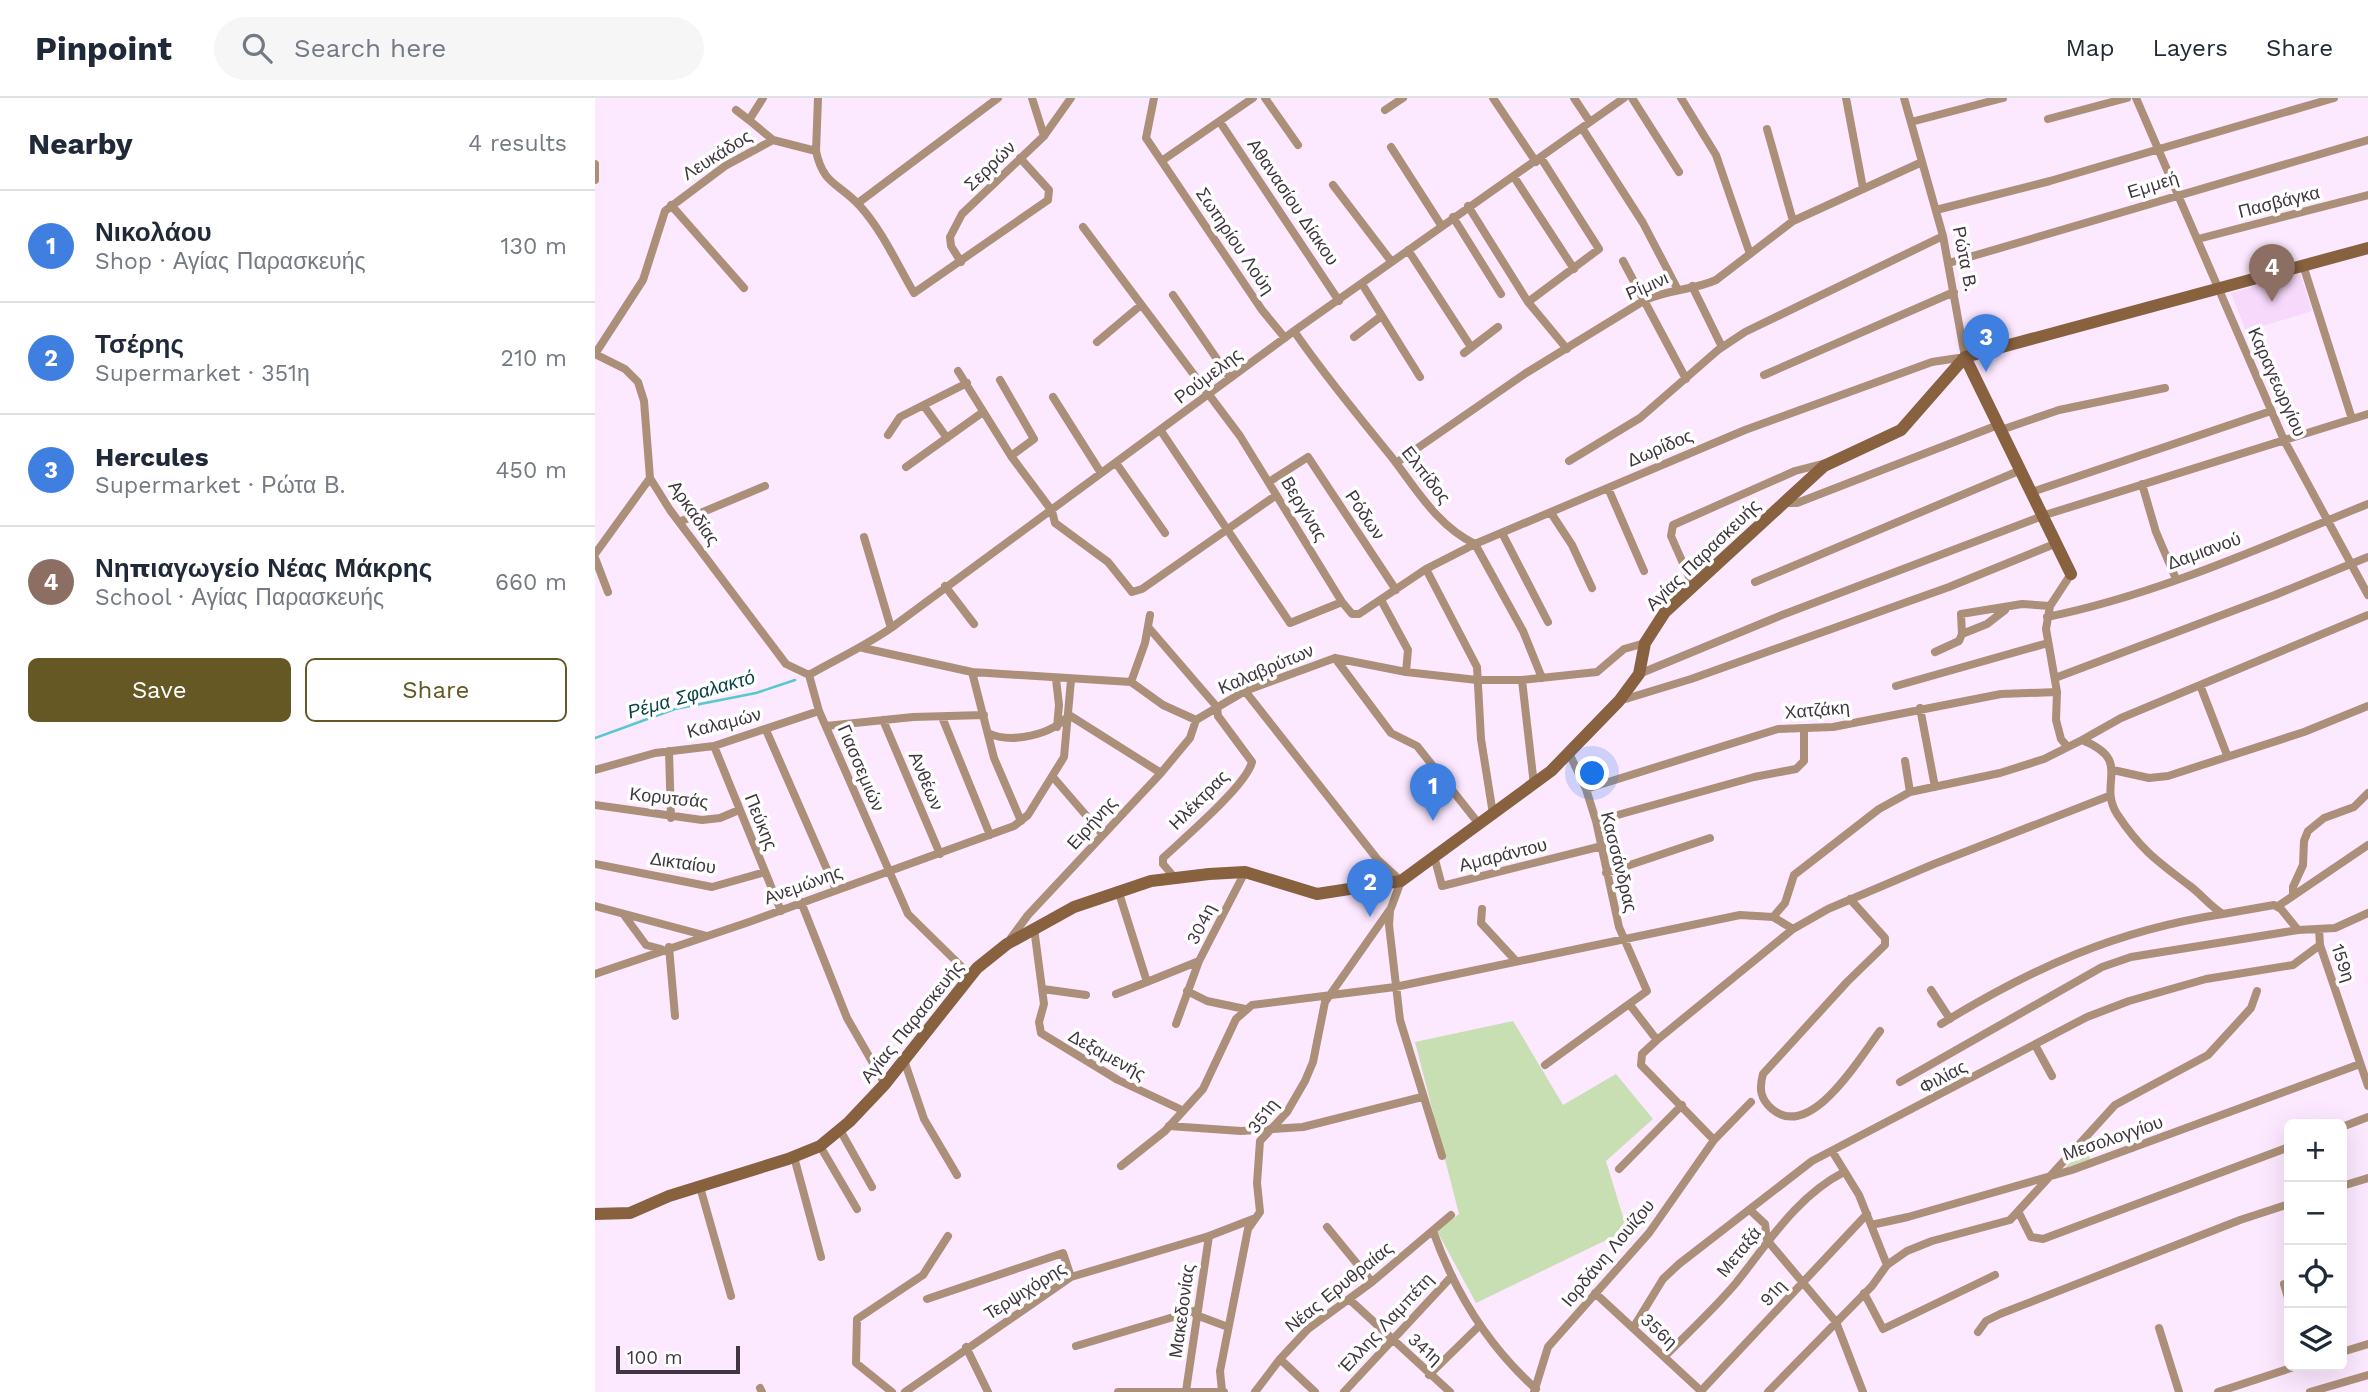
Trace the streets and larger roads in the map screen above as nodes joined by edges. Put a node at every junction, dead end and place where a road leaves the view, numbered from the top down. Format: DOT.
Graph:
graph roads {
  1 [pos="763,98"];
  2 [pos="818,98"];
  3 [pos="998,98"];
  4 [pos="1032,98"];
  5 [pos="1071,98"];
  6 [pos="1154,98"];
  7 [pos="1253,98"];
  8 [pos="1265,98"];
  9 [pos="1403,98"];
  10 [pos="1493,98"];
  11 [pos="1574,98"];
  12 [pos="1632,98"];
  13 [pos="1681,98"];
  14 [pos="1846,98"];
  15 [pos="1904,98"];
  16 [pos="1966,98"];
  17 [pos="2003,98"];
  18 [pos="2127,98"];
  19 [pos="2136,98"];
  20 [pos="2335,98"];
  21 [pos="1622,99"];
  22 [pos="1969,107"];
  23 [pos="736,110"];
  24 [pos="1385,110"];
  25 [pos="2048,119"];
  26 [pos="749,120"];
  27 [pos="1220,122"];
  28 [pos="1911,122"];
  29 [pos="1586,125"];
  30 [pos="1767,129"];
  31 [pos="1044,136"];
  32 [pos="773,140"];
  33 [pos="2368,140"];
  34 [pos="1298,145"];
  35 [pos="1391,147"];
  36 [pos="2160,148"];
  37 [pos="816,151"];
  38 [pos="1020,158"];
  39 [pos="1163,160"];
  40 [pos="1539,160"];
  41 [pos="1922,162"];
  42 [pos="595,164"];
  43 [pos="1679,172"];
  44 [pos="1514,177"];
  45 [pos="595,180"];
  46 [pos="1333,185"];
  47 [pos="1863,188"];
  48 [pos="2179,193"];
  49 [pos="2368,195"];
  50 [pos="858,203"];
  51 [pos="671,205"];
  52 [pos="1468,206"];
  53 [pos="1936,209"];
  54 [pos="1453,217"];
  55 [pos="1793,222"];
  56 [pos="1441,225"];
  57 [pos="1083,228"];
  58 [pos="1943,236"];
  59 [pos="2198,239"];
  60 [pos="2368,248"];
  61 [pos="1408,250"];
  62 [pos="1750,254"];
  63 [pos="1391,261"];
  64 [pos="1623,261"];
  65 [pos="961,262"];
  66 [pos="1949,263"];
  67 [pos="2302,265"];
  68 [pos="1574,269"];
  69 [pos="1362,284"];
  70 [pos="1692,286"];
  71 [pos="744,288"];
  72 [pos="1677,288"];
  73 [pos="2220,290"];
  74 [pos="1954,292"];
  75 [pos="1501,294"];
  76 [pos="1173,295"];
  77 [pos="1339,300"];
  78 [pos="1645,300"];
  79 [pos="1528,302"];
  80 [pos="1141,305"];
  81 [pos="1380,317"];
  82 [pos="1498,327"];
  83 [pos="1293,331"];
  84 [pos="1354,337"];
  85 [pos="1285,338"];
  86 [pos="1097,342"];
  87 [pos="1722,347"];
  88 [pos="1567,349"];
  89 [pos="595,354"];
  90 [pos="1965,357"];
  91 [pos="958,371"];
  92 [pos="1764,375"];
  93 [pos="1420,377"];
  94 [pos="1230,378"];
  95 [pos="1686,379"];
  96 [pos="1000,380"];
  97 [pos="967,383"];
  98 [pos="2165,388"];
  99 [pos="1209,395"];
  100 [pos="1053,397"];
  101 [pos="924,406"];
  102 [pos="2271,411"];
  103 [pos="983,412"];
  104 [pos="2368,415"];
  105 [pos="2352,419"];
  106 [pos="1999,427"];
  107 [pos="1161,431"];
  108 [pos="888,435"];
  109 [pos="947,438"];
  110 [pos="2284,440"];
  111 [pos="1011,456"];
  112 [pos="1569,461"];
  113 [pos="1831,462"];
  114 [pos="1116,463"];
  115 [pos="1397,463"];
  116 [pos="906,467"];
  117 [pos="2021,470"];
  118 [pos="1101,473"];
  119 [pos="650,478"];
  120 [pos="1269,482"];
  121 [pos="2142,484"];
  122 [pos="765,486"];
  123 [pos="1608,488"];
  124 [pos="2032,492"];
  125 [pos="1275,496"];
  126 [pos="1783,503"];
  127 [pos="2368,505"];
  128 [pos="1052,511"];
  129 [pos="1551,513"];
  130 [pos="2045,515"];
  131 [pos="2327,521"];
  132 [pos="679,522"];
  133 [pos="1227,529"];
  134 [pos="1165,533"];
  135 [pos="1502,533"];
  136 [pos="864,537"];
  137 [pos="2057,543"];
  138 [pos="1475,544"];
  139 [pos="595,556"];
  140 [pos="2368,557"];
  141 [pos="2352,562"];
  142 [pos="1426,569"];
  143 [pos="1644,571"];
  144 [pos="2071,574"];
  145 [pos="2176,579"];
  146 [pos="1755,582"];
  147 [pos="945,586"];
  148 [pos="1693,586"];
  149 [pos="1592,588"];
  150 [pos="1397,590"];
  151 [pos="608,592"];
  152 [pos="2368,595"];
  153 [pos="1381,600"];
  154 [pos="1342,602"];
  155 [pos="2050,606"];
  156 [pos="2006,608"];
  157 [pos="1150,615"];
  158 [pos="2368,615"];
  159 [pos="2047,617"];
  160 [pos="1548,622"];
  161 [pos="974,624"];
  162 [pos="891,628"];
  163 [pos="1149,628"];
  164 [pos="1962,635"];
  165 [pos="1645,643"];
  166 [pos="2048,643"];
  167 [pos="863,648"];
  168 [pos="1935,652"];
  169 [pos="1335,658"];
  170 [pos="972,671"];
  171 [pos="1406,672"];
  172 [pos="1639,674"];
  173 [pos="809,675"];
  174 [pos="1542,678"];
  175 [pos="2055,678"];
  176 [pos="1056,679"];
  177 [pos="1071,680"];
  178 [pos="1477,680"];
  179 [pos="1522,680"];
  180 [pos="1131,682"];
  181 [pos="2200,685"];
  182 [pos="1896,686"];
  183 [pos="1245,691"];
  184 [pos="2057,692"];
  185 [pos="1619,701"];
  186 [pos="2368,706"];
  187 [pos="1217,707"];
  188 [pos="1920,708"];
  189 [pos="819,711"];
  190 [pos="984,715"];
  191 [pos="1069,715"];
  192 [pos="942,717"];
  193 [pos="883,720"];
  194 [pos="1196,720"];
  195 [pos="826,726"];
  196 [pos="1056,727"];
  197 [pos="1804,728"];
  198 [pos="766,730"];
  199 [pos="988,733"];
  200 [pos="2082,740"];
  201 [pos="2066,745"];
  202 [pos="714,746"];
  203 [pos="669,751"];
  204 [pos="1569,753"];
  205 [pos="2227,755"];
  206 [pos="1905,761"];
  207 [pos="595,770"];
  208 [pos="2113,770"];
  209 [pos="1161,773"];
  210 [pos="1053,777"];
  211 [pos="1535,786"];
  212 [pos="1935,787"];
  213 [pos="1586,789"];
  214 [pos="1910,792"];
  215 [pos="2368,793"];
  216 [pos="2109,796"];
  217 [pos="595,805"];
  218 [pos="739,810"];
  219 [pos="1493,814"];
  220 [pos="671,818"];
  221 [pos="1021,821"];
  222 [pos="1596,821"];
  223 [pos="1479,824"];
  224 [pos="990,835"];
  225 [pos="1103,835"];
  226 [pos="1710,838"];
  227 [pos="2368,845"];
  228 [pos="1602,846"];
  229 [pos="940,854"];
  230 [pos="1434,856"];
  231 [pos="595,864"];
  232 [pos="765,872"];
  233 [pos="887,872"];
  234 [pos="1245,872"];
  235 [pos="1607,873"];
  236 [pos="1174,877"];
  237 [pos="1401,881"];
  238 [pos="836,890"];
  239 [pos="1118,890"];
  240 [pos="2293,895"];
  241 [pos="1850,899"];
  242 [pos="801,902"];
  243 [pos="595,906"];
  244 [pos="2274,906"];
  245 [pos="1391,908"];
  246 [pos="1482,909"];
  247 [pos="781,911"];
  248 [pos="2368,913"];
  249 [pos="2223,914"];
  250 [pos="624,915"];
  251 [pos="1773,917"];
  252 [pos="1034,928"];
  253 [pos="1793,929"];
  254 [pos="2319,929"];
  255 [pos="2298,930"];
  256 [pos="708,936"];
  257 [pos="1626,938"];
  258 [pos="1007,944"];
  259 [pos="2320,945"];
  260 [pos="667,948"];
  261 [pos="1199,961"];
  262 [pos="1516,961"];
  263 [pos="595,974"];
  264 [pos="970,975"];
  265 [pos="1147,982"];
  266 [pos="1395,987"];
  267 [pos="1043,989"];
  268 [pos="1931,990"];
  269 [pos="1187,991"];
  270 [pos="2257,991"];
  271 [pos="1116,993"];
  272 [pos="1086,995"];
  273 [pos="1329,997"];
  274 [pos="1630,1005"];
  275 [pos="1245,1009"];
  276 [pos="675,1016"];
  277 [pos="1950,1019"];
  278 [pos="1176,1024"];
  279 [pos="1941,1024"];
  280 [pos="1880,1031"];
  281 [pos="1657,1040"];
  282 [pos="2035,1045"];
  283 [pos="904,1060"];
  284 [pos="2360,1064"];
  285 [pos="1545,1065"];
  286 [pos="2052,1076"];
  287 [pos="1900,1082"];
  288 [pos="885,1084"];
  289 [pos="2368,1086"];
  290 [pos="1422,1097"];
  291 [pos="1751,1102"];
  292 [pos="1682,1105"];
  293 [pos="1182,1110"];
  294 [pos="2368,1117"];
  295 [pos="2347,1125"];
  296 [pos="1169,1126"];
  297 [pos="840,1130"];
  298 [pos="1270,1130"];
  299 [pos="1714,1140"];
  300 [pos="820,1146"];
  301 [pos="2284,1149"];
  302 [pos="1832,1151"];
  303 [pos="1442,1156"];
  304 [pos="794,1157"];
  305 [pos="1121,1166"];
  306 [pos="1619,1169"];
  307 [pos="1844,1172"];
  308 [pos="2055,1174"];
  309 [pos="957,1175"];
  310 [pos="2368,1178"];
  311 [pos="2347,1184"];
  312 [pos="700,1187"];
  313 [pos="872,1187"];
  314 [pos="2284,1206"];
  315 [pos="857,1209"];
  316 [pos="1750,1210"];
  317 [pos="2019,1213"];
  318 [pos="595,1214"];
  319 [pos="1867,1214"];
  320 [pos="1451,1215"];
  321 [pos="1255,1218"];
  322 [pos="1871,1224"];
  323 [pos="1327,1227"];
  324 [pos="1433,1231"];
  325 [pos="948,1236"];
  326 [pos="1209,1236"];
  327 [pos="1767,1240"];
  328 [pos="821,1256"];
  329 [pos="1887,1265"];
  330 [pos="1995,1275"];
  331 [pos="1451,1276"];
  332 [pos="1071,1277"];
  333 [pos="1373,1282"];
  334 [pos="1803,1283"];
  335 [pos="1595,1293"];
  336 [pos="1864,1293"];
  337 [pos="731,1296"];
  338 [pos="927,1299"];
  339 [pos="1349,1299"];
  340 [pos="1197,1312"];
  341 [pos="1836,1322"];
  342 [pos="1228,1327"];
  343 [pos="1478,1327"];
  344 [pos="1633,1328"];
  345 [pos="2159,1328"];
  346 [pos="1978,1332"];
  347 [pos="1391,1340"];
  348 [pos="2368,1344"];
  349 [pos="1076,1346"];
  350 [pos="966,1347"];
  351 [pos="2347,1350"];
  352 [pos="1664,1357"];
  353 [pos="1280,1359"];
  354 [pos="2284,1370"];
  355 [pos="1430,1375"];
  356 [pos="2368,1375"];
  357 [pos="1535,1390"];
  358 [pos="1186,1391"];
  359 [pos="1223,1391"];
  360 [pos="891,1392"];
  361 [pos="905,1392"];
  362 [pos="988,1392"];
  363 [pos="1118,1392"];
  364 [pos="1255,1392"];
  365 [pos="1315,1392"];
  366 [pos="1344,1392"];
  367 [pos="1450,1392"];
  368 [pos="1701,1392"];
  369 [pos="1768,1392"];
  370 [pos="1863,1392"];
  371 [pos="2179,1392"];
  372 [pos="2218,1392"];
  373 [pos="2310,1392"];
  1 -- 26 [label="street"];
  2 -- 37 [label="street"];
  3 -- 50 [label="street"];
  4 -- 31 [label="street"];
  5 -- 31 [label="street, Σερρών"];
  6 -- 39 [label="street, Σωτηρίου Λούη"];
  7 -- 27 [label="street"];
  8 -- 34 [label="street"];
  9 -- 24 [label="street"];
  10 -- 40 [label="street"];
  11 -- 29 [label="street"];
  12 -- 43 [label="street"];
  13 -- 62 [label="street"];
  14 -- 47 [label="street"];
  15 -- 28 [label="street, Ρώτα Β."];
  16 -- 22 [label="street"];
  17 -- 22 [label="street"];
  18 -- 25 [label="street"];
  19 -- 36 [label="street, Καραγεωργίου"];
  20 -- 36 [label="street"];
  21 -- 29 [label="street, Ρούμελης"];
  22 -- 28 [label="street"];
  23 -- 26 [label="street"];
  26 -- 32 [label="street"];
  27 -- 39 [label="street"];
  27 -- 77 [label="street, Αθανασίου Δίακου"];
  28 -- 41 [label="street, Ρώτα Β."];
  29 -- 40 [label="street, Ρούμελης"];
  29 -- 72 [label="street"];
  30 -- 55 [label="street"];
  31 -- 38 [label="street, Σερρών"];
  32 -- 37 [label="street, Λευκάδος"];
  32 -- 51 [label="street, Λευκάδος"];
  33 -- 48 [label="street, Εμμεή"];
  35 -- 56 [label="street"];
  36 -- 48 [label="street, Καραγεωργίου"];
  36 -- 53 [label="street"];
  37 -- 50 [label="street"];
  38 -- 65 [label="street, Σερρών"];
  38 -- 65 [label="street"];
  39 -- 85 [label="street, Σωτηρίου Λούη"];
  40 -- 44 [label="street, Ρούμελης"];
  40 -- 68 [label="street"];
  41 -- 47 [label="street, Ρίμινι"];
  41 -- 53 [label="street, Ρώτα Β."];
  42 -- 45 [label="street"];
  44 -- 52 [label="street, Ρούμελης"];
  44 -- 68 [label="street"];
  46 -- 63 [label="street"];
  47 -- 55 [label="street, Ρίμινι"];
  48 -- 59 [label="street, Καραγεωργίου"];
  48 -- 66 [label="street, Εμμεή"];
  49 -- 59 [label="street, Πασβάγκα"];
  50 -- 65 [label="street"];
  51 -- 71 [label="street"];
  51 -- 89 [label="street"];
  52 -- 54 [label="street, Ρούμελης"];
  52 -- 79 [label="street"];
  53 -- 58 [label="street, Ρώτα Β."];
  54 -- 56 [label="street, Ρούμελης"];
  54 -- 75 [label="street"];
  55 -- 62 [label="street, Ρίμινι"];
  56 -- 61 [label="street, Ρούμελης"];
  57 -- 80 [label="street, Βεργίνας"];
  58 -- 66 [label="street, Ρώτα Β."];
  58 -- 87 [label="street"];
  59 -- 73 [label="street, Καραγεωργίου"];
  60 -- 67 [label="street"];
  61 -- 63 [label="street, Ρούμελης"];
  61 -- 82 [label="street"];
  62 -- 70 [label="street, Ρίμινι"];
  63 -- 69 [label="street, Ρούμελης"];
  64 -- 78 [label="street"];
  66 -- 74 [label="street, Ρώτα Β."];
  67 -- 73 [label="street"];
  67 -- 105 [label="street"];
  68 -- 79 [label="street"];
  69 -- 77 [label="street, Ρούμελης"];
  69 -- 81 [label="street"];
  70 -- 72 [label="street, Ρίμινι"];
  70 -- 87 [label="street"];
  72 -- 78 [label="street, Ρίμινι"];
  73 -- 90 [label="street"];
  73 -- 102 [label="street, Καραγεωργίου"];
  74 -- 90 [label="street, Ρώτα Β."];
  74 -- 92 [label="street"];
  76 -- 94 [label="street"];
  77 -- 83 [label="street, Ρούμελης"];
  78 -- 88 [label="street, Ρίμινι"];
  78 -- 95 [label="street"];
  79 -- 88 [label="street"];
  80 -- 86 [label="street"];
  80 -- 99 [label="street, Βεργίνας"];
  81 -- 84 [label="street"];
  81 -- 93 [label="street"];
  83 -- 85 [label="street, Ρούμελης"];
  83 -- 115 [label="street, Ελπίδος"];
  85 -- 94 [label="street, Ρούμελης"];
  87 -- 95 [label="street"];
  88 -- 115 [label="street, Ρίμινι"];
  89 -- 119 [label="street, Αρκαδίας"];
  90 -- 106 [label="street, Ρώτα Β."];
  90 -- 113 [label="street, Αγίας Παρασκευής"];
  90 -- 123 [label="street, Δωρίδος"];
  91 -- 97 [label="street"];
  94 -- 99 [label="street, Ρούμελης"];
  95 -- 112 [label="street"];
  96 -- 111 [label="street"];
  97 -- 101 [label="street"];
  97 -- 103 [label="street"];
  98 -- 106 [label="street"];
  99 -- 107 [label="street, Ρούμελης"];
  99 -- 120 [label="street, Βεργίνας"];
  100 -- 118 [label="street"];
  101 -- 108 [label="street"];
  101 -- 109 [label="street"];
  102 -- 110 [label="street, Καραγεωργίου"];
  102 -- 124 [label="street"];
  103 -- 109 [label="street"];
  103 -- 111 [label="street"];
  104 -- 105 [label="street"];
  105 -- 110 [label="street"];
  106 -- 117 [label="street, Ρώτα Β."];
  106 -- 126 [label="street"];
  107 -- 114 [label="street, Ρούμελης"];
  107 -- 133 [label="street"];
  109 -- 116 [label="street"];
  110 -- 121 [label="street"];
  110 -- 131 [label="street, Καραγεωργίου"];
  111 -- 128 [label="street"];
  113 -- 126 [label="street, Αγίας Παρασκευής"];
  113 -- 148 [label="street"];
  114 -- 118 [label="street, Ρούμελης"];
  114 -- 134 [label="street"];
  115 -- 138 [label="street, Ελπίδος"];
  117 -- 124 [label="street, Ρώτα Β."];
  117 -- 146 [label="street"];
  118 -- 128 [label="street, Ρούμελης"];
  119 -- 132 [label="street, Αρκαδίας"];
  119 -- 139 [label="street"];
  120 -- 125 [label="street, Βεργίνας"];
  120 -- 150 [label="street, Ρόδων"];
  121 -- 130 [label="street"];
  121 -- 145 [label="street"];
  122 -- 132 [label="street"];
  123 -- 129 [label="street, Δωρίδος"];
  123 -- 143 [label="street"];
  124 -- 130 [label="street, Ρώτα Β."];
  125 -- 133 [label="street"];
  125 -- 154 [label="street, Βεργίνας"];
  126 -- 148 [label="street, Αγίας Παρασκευής"];
  127 -- 131 [label="street, Δαμιανού"];
  128 -- 133 [label="street"];
  128 -- 147 [label="street, Ρούμελης"];
  129 -- 135 [label="street, Δωρίδος"];
  129 -- 149 [label="street"];
  130 -- 137 [label="street, Ρώτα Β."];
  130 -- 172 [label="street"];
  131 -- 141 [label="street, Καραγεωργίου"];
  131 -- 145 [label="street, Δαμιανού"];
  132 -- 173 [label="street, Αρκαδίας"];
  133 -- 154 [label="street"];
  135 -- 138 [label="street, Δωρίδος"];
  135 -- 160 [label="street"];
  136 -- 162 [label="street"];
  137 -- 144 [label="street, Ρώτα Β."];
  137 -- 185 [label="street"];
  138 -- 142 [label="street, Δωρίδος"];
  138 -- 174 [label="street, Ελπίδος"];
  139 -- 151 [label="street"];
  140 -- 141 [label="street"];
  141 -- 152 [label="street, Καραγεωργίου"];
  141 -- 175 [label="street"];
  142 -- 150 [label="street, Δωρίδος"];
  142 -- 178 [label="street"];
  144 -- 155 [label="street"];
  145 -- 159 [label="street, Δαμιανού"];
  147 -- 161 [label="street"];
  147 -- 162 [label="street, Ρούμελης"];
  148 -- 165 [label="street, Αγίας Παρασκευής"];
  150 -- 153 [label="street, Δωρίδος"];
  153 -- 154 [label="street"];
  153 -- 171 [label="street"];
  155 -- 156 [label="street"];
  155 -- 159 [label="street"];
  156 -- 164 [label="street"];
  156 -- 164 [label="street"];
  157 -- 163 [label="street"];
  158 -- 181 [label="street"];
  159 -- 166 [label="street"];
  162 -- 167 [label="street, Ρούμελης"];
  163 -- 180 [label="street"];
  163 -- 187 [label="street"];
  164 -- 168 [label="street"];
  165 -- 172 [label="street, Αγίας Παρασκευής"];
  165 -- 174 [label="street, Καλαβρύτων"];
  166 -- 175 [label="street"];
  166 -- 182 [label="street"];
  167 -- 170 [label="street"];
  167 -- 173 [label="street, Ρούμελης"];
  169 -- 171 [label="street, Καλαβρύτων"];
  169 -- 183 [label="street, Καλαβρύτων"];
  169 -- 223 [label="street"];
  170 -- 176 [label="street"];
  170 -- 190 [label="street"];
  171 -- 178 [label="street, Καλαβρύτων"];
  172 -- 185 [label="street, Αγίας Παρασκευής"];
  173 -- 189 [label="street, Γιασσεμιών"];
  174 -- 179 [label="street, Καλαβρύτων"];
  175 -- 184 [label="street"];
  176 -- 177 [label="street"];
  176 -- 196 [label="street"];
  177 -- 180 [label="street"];
  177 -- 191 [label="street"];
  178 -- 179 [label="street, Καλαβρύτων"];
  178 -- 219 [label="street"];
  179 -- 211 [label="street"];
  180 -- 194 [label="street"];
  181 -- 200 [label="street"];
  181 -- 205 [label="street"];
  183 -- 187 [label="street, Καλαβρύτων"];
  183 -- 237 [label="street"];
  184 -- 188 [label="street, Χατζάκη"];
  184 -- 201 [label="street"];
  185 -- 204 [label="street, Αγίας Παρασκευής"];
  186 -- 205 [label="street"];
  187 -- 194 [label="street, Καλαβρύτων"];
  187 -- 236 [label="street, Ηλέκτρας"];
  188 -- 197 [label="street, Χατζάκη"];
  188 -- 212 [label="street"];
  189 -- 195 [label="street, Γιασσεμιών"];
  189 -- 198 [label="street, Καλαμών"];
  190 -- 192 [label="street"];
  190 -- 199 [label="street"];
  191 -- 196 [label="street"];
  191 -- 209 [label="street"];
  191 -- 210 [label="street"];
  192 -- 193 [label="street"];
  192 -- 224 [label="street"];
  193 -- 195 [label="street"];
  193 -- 229 [label="street, Ανθέων"];
  194 -- 209 [label="street, Ειρήνης"];
  195 -- 233 [label="street, Γιασσεμιών"];
  196 -- 199 [label="street"];
  197 -- 213 [label="street, Χατζάκη"];
  197 -- 222 [label="street"];
  198 -- 202 [label="street, Καλαμών"];
  198 -- 238 [label="street"];
  199 -- 221 [label="street"];
  200 -- 201 [label="street"];
  200 -- 208 [label="street"];
  201 -- 212 [label="street"];
  202 -- 203 [label="street, Καλαμών"];
  202 -- 218 [label="street, Πεύκης"];
  203 -- 207 [label="street, Καλαμών"];
  203 -- 220 [label="street"];
  204 -- 211 [label="street, Αγίας Παρασκευής"];
  204 -- 213 [label="street, Κασσάνδρας"];
  205 -- 208 [label="street"];
  206 -- 214 [label="street"];
  208 -- 216 [label="street"];
  209 -- 225 [label="street, Ειρήνης"];
  210 -- 221 [label="street"];
  210 -- 225 [label="street"];
  211 -- 219 [label="street, Αγίας Παρασκευής"];
  212 -- 214 [label="street"];
  213 -- 222 [label="street, Κασσάνδρας"];
  214 -- 251 [label="street"];
  215 -- 240 [label="street"];
  216 -- 241 [label="street"];
  216 -- 249 [label="street"];
  217 -- 220 [label="street, Κορυτσάς"];
  218 -- 220 [label="street, Κορυτσάς"];
  218 -- 232 [label="street, Πεύκης"];
  219 -- 223 [label="street, Αγίας Παρασκευής"];
  221 -- 224 [label="street, Ανεμώνης"];
  222 -- 228 [label="street, Κασσάνδρας"];
  223 -- 230 [label="street, Αγίας Παρασκευής"];
  224 -- 229 [label="street, Ανεμώνης"];
  225 -- 258 [label="street, Ειρήνης"];
  226 -- 235 [label="street"];
  227 -- 240 [label="street"];
  228 -- 230 [label="street, Αμαράντου"];
  228 -- 235 [label="street, Κασσάνδρας"];
  229 -- 233 [label="street, Ανεμώνης"];
  230 -- 237 [label="street, Αγίας Παρασκευής"];
  231 -- 232 [label="street, Δικταίου"];
  232 -- 247 [label="street, Πεύκης"];
  233 -- 238 [label="street, Ανεμώνης"];
  233 -- 264 [label="street, Γιασσεμιών"];
  234 -- 236 [label="street, Αγίας Παρασκευής"];
  234 -- 237 [label="street, Αγίας Παρασκευής"];
  234 -- 261 [label="street, 304η"];
  235 -- 257 [label="street, Κασσάνδρας"];
  236 -- 239 [label="street, Αγίας Παρασκευής"];
  237 -- 245 [label="street, 351η"];
  238 -- 242 [label="street, Ανεμώνης"];
  239 -- 252 [label="street, Αγίας Παρασκευής"];
  239 -- 265 [label="street"];
  240 -- 244 [label="street"];
  241 -- 253 [label="street"];
  241 -- 280 [label="street"];
  242 -- 247 [label="street, Ανεμώνης"];
  242 -- 288 [label="street"];
  243 -- 250 [label="street"];
  244 -- 249 [label="street"];
  244 -- 255 [label="street"];
  245 -- 266 [label="street"];
  245 -- 273 [label="street, 351η"];
  246 -- 262 [label="street"];
  247 -- 256 [label="street, Ανεμώνης"];
  248 -- 254 [label="street"];
  249 -- 277 [label="street"];
  250 -- 256 [label="street"];
  250 -- 260 [label="street"];
  251 -- 253 [label="street"];
  251 -- 257 [label="street"];
  252 -- 258 [label="street, Αγίας Παρασκευής"];
  252 -- 267 [label="street, Δεξαμενής"];
  253 -- 281 [label="street"];
  254 -- 255 [label="street"];
  254 -- 259 [label="street, 159η"];
  255 -- 287 [label="street"];
  256 -- 260 [label="street, Ανεμώνης"];
  257 -- 262 [label="street"];
  257 -- 274 [label="street, Κασσάνδρας"];
  258 -- 264 [label="street, Αγίας Παρασκευής"];
  259 -- 282 [label="street, Φιλίας"];
  259 -- 284 [label="street, 159η"];
  260 -- 263 [label="street, Ανεμώνης"];
  260 -- 276 [label="street"];
  261 -- 265 [label="street"];
  261 -- 269 [label="street, 304η"];
  262 -- 266 [label="street"];
  264 -- 283 [label="street, Αγίας Παρασκευής"];
  265 -- 271 [label="street"];
  266 -- 273 [label="street"];
  266 -- 290 [label="street"];
  267 -- 272 [label="street"];
  267 -- 293 [label="street, Δεξαμενής"];
  268 -- 277 [label="street"];
  269 -- 275 [label="street"];
  269 -- 278 [label="street, 304η"];
  270 -- 308 [label="street"];
  273 -- 275 [label="street"];
  273 -- 298 [label="street, 351η"];
  274 -- 281 [label="street"];
  274 -- 285 [label="street"];
  275 -- 293 [label="street"];
  277 -- 279 [label="street"];
  281 -- 292 [label="street"];
  282 -- 286 [label="street"];
  282 -- 302 [label="street, Φιλίας"];
  283 -- 288 [label="street, Αγίας Παρασκευής"];
  283 -- 309 [label="street"];
  284 -- 289 [label="street, 159η"];
  284 -- 308 [label="street, Μεσολογγίου"];
  288 -- 297 [label="street, Αγίας Παρασκευής"];
  290 -- 298 [label="street"];
  290 -- 303 [label="street"];
  291 -- 299 [label="street, Ιορδάνη Λουίζου"];
  292 -- 299 [label="street"];
  292 -- 306 [label="street"];
  293 -- 296 [label="street"];
  294 -- 295 [label="street"];
  296 -- 298 [label="street"];
  296 -- 305 [label="street"];
  297 -- 300 [label="street, Αγίας Παρασκευής"];
  297 -- 313 [label="street"];
  298 -- 321 [label="street, 351η"];
  299 -- 335 [label="street, Ιορδάνη Λουίζου"];
  300 -- 304 [label="street, Αγίας Παρασκευής"];
  300 -- 315 [label="street"];
  301 -- 317 [label="street"];
  302 -- 307 [label="street"];
  302 -- 316 [label="street, Φιλίας"];
  304 -- 312 [label="street, Αγίας Παρασκευής"];
  304 -- 328 [label="street"];
  307 -- 319 [label="street"];
  307 -- 327 [label="street, Μεταξά"];
  308 -- 317 [label="street"];
  308 -- 322 [label="street, Μεσολογγίου"];
  310 -- 311 [label="street"];
  312 -- 318 [label="street, Αγίας Παρασκευής"];
  312 -- 337 [label="street"];
  314 -- 346 [label="street"];
  316 -- 327 [label="street"];
  316 -- 344 [label="street, Φιλίας"];
  317 -- 329 [label="street"];
  319 -- 322 [label="street"];
  319 -- 334 [label="street, 91η"];
  320 -- 324 [label="street, Νέας Ερυθραίας"];
  321 -- 326 [label="street, Τερψιχόρης"];
  321 -- 342 [label="street, 351η"];
  322 -- 329 [label="street"];
  323 -- 333 [label="street"];
  324 -- 331 [label="street"];
  324 -- 333 [label="street, Νέας Ερυθραίας"];
  325 -- 360 [label="street"];
  326 -- 332 [label="street, Τερψιχόρης"];
  326 -- 340 [label="street, Μακεδονίας"];
  327 -- 334 [label="street"];
  327 -- 352 [label="street, Μεταξά"];
  329 -- 336 [label="street"];
  330 -- 336 [label="street"];
  331 -- 343 [label="street"];
  331 -- 347 [label="street, Έλλης Λαμπέτη"];
  332 -- 338 [label="street"];
  332 -- 350 [label="street, Τερψιχόρης"];
  333 -- 339 [label="street, Νέας Ερυθραίας"];
  334 -- 341 [label="street"];
  334 -- 368 [label="street, 91η"];
  335 -- 344 [label="street, 356η"];
  335 -- 357 [label="street, Ιορδάνη Λουίζου"];
  336 -- 341 [label="street"];
  339 -- 347 [label="street, 341η"];
  339 -- 353 [label="street, Νέας Ερυθραίας"];
  340 -- 342 [label="street"];
  340 -- 349 [label="street"];
  340 -- 358 [label="street, Μακεδονίας"];
  341 -- 369 [label="street"];
  341 -- 370 [label="street"];
  342 -- 359 [label="street, 351η"];
  343 -- 355 [label="street"];
  343 -- 357 [label="street"];
  344 -- 352 [label="street, 356η"];
  345 -- 371 [label="street"];
  347 -- 355 [label="street, 341η"];
  347 -- 366 [label="street, Έλλης Λαμπέτη"];
  348 -- 351 [label="street"];
  350 -- 361 [label="street, Τερψιχόρης"];
  350 -- 362 [label="street"];
  352 -- 368 [label="street, 356η"];
  353 -- 364 [label="street, Νέας Ερυθραίας"];
  353 -- 365 [label="street"];
  354 -- 372 [label="street"];
  355 -- 367 [label="street, 341η"];
  356 -- 373 [label="street"];
  358 -- 359 [label="street"];
  358 -- 363 [label="street"];
}
